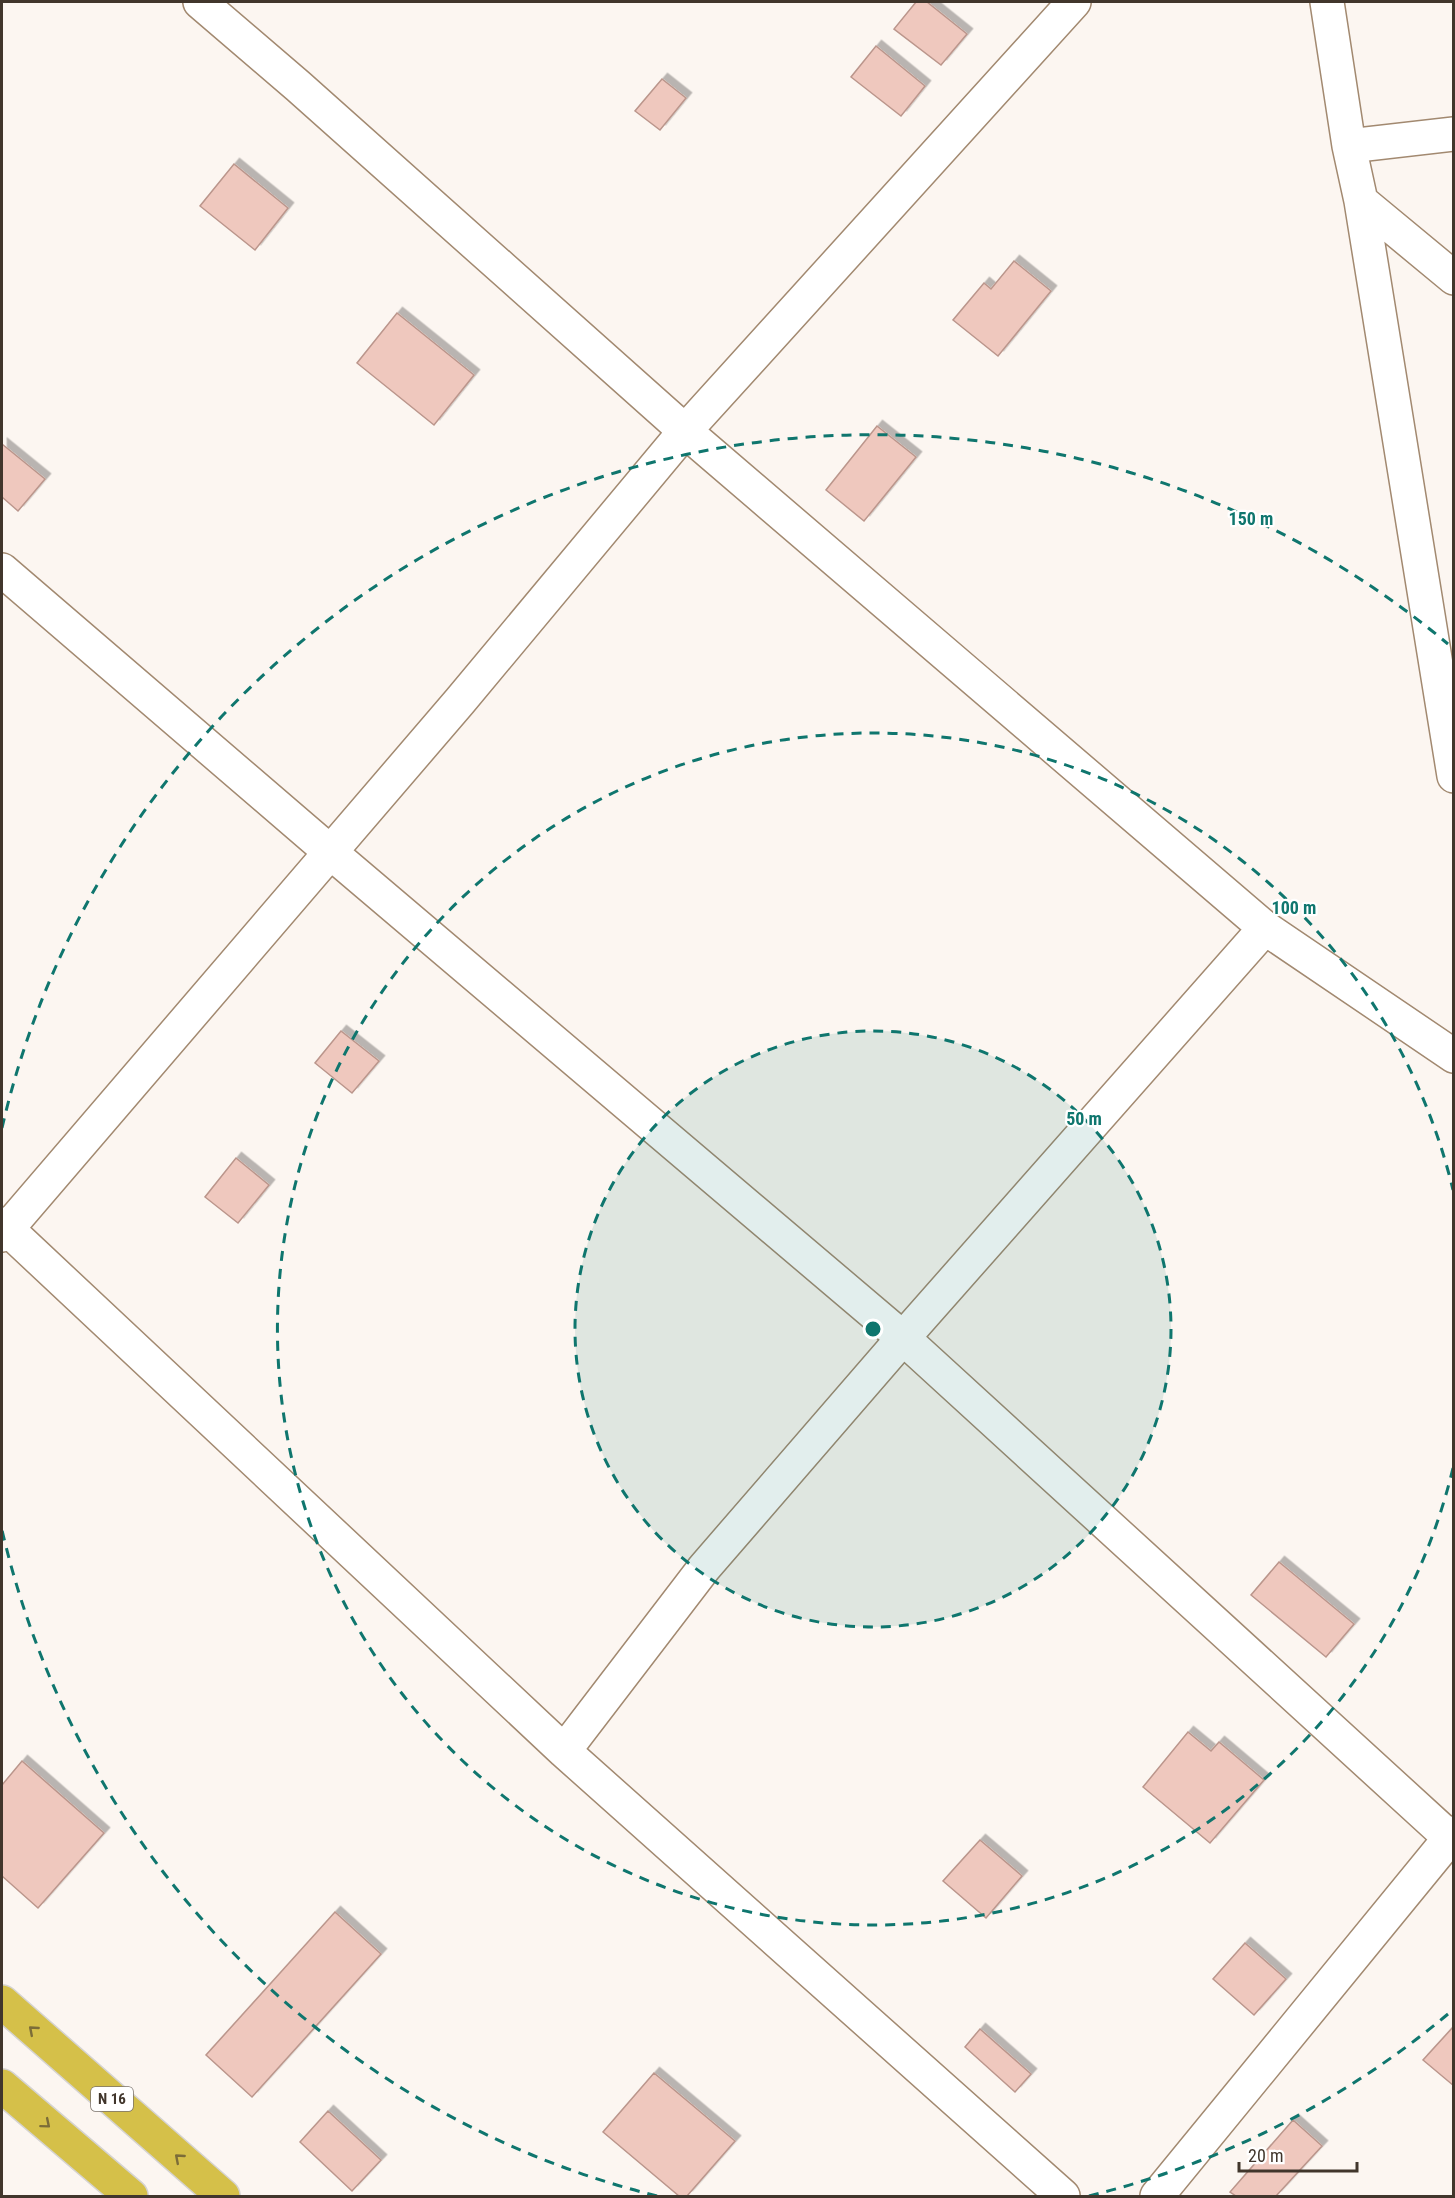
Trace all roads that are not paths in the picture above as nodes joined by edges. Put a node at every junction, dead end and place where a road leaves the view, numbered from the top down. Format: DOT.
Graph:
graph roads {
  1 [pos="200,2"];
  2 [pos="1074,2"];
  3 [pos="1327,2"];
  4 [pos="1454,134"];
  5 [pos="1349,146"];
  6 [pos="1361,201"];
  7 [pos="1454,278"];
  8 [pos="685,431"];
  9 [pos="2,570"];
  10 [pos="1447,699"];
  11 [pos="1454,776"];
  12 [pos="329,851"];
  13 [pos="1265,928"];
  14 [pos="1454,1056"];
  15 [pos="4,1229"];
  16 [pos="903,1338"];
  17 [pos="564,1751"];
  18 [pos="1451,1835"];
  19 [pos="3,2005"];
  20 [pos="2,2086"];
  21 [pos="131,2196"];
  22 [pos="223,2196"];
  23 [pos="1063,2196"];
  24 [pos="1157,2196"];
  1 -- 8 [label="street"];
  2 -- 8 [label="street"];
  3 -- 5 [label="street"];
  4 -- 5 [label="street"];
  5 -- 6 [label="street"];
  6 -- 7 [label="street"];
  6 -- 10 [label="street"];
  8 -- 12 [label="street"];
  8 -- 13 [label="street"];
  9 -- 12 [label="street"];
  10 -- 11 [label="street"];
  12 -- 15 [label="street"];
  12 -- 16 [label="street"];
  13 -- 14 [label="street"];
  13 -- 16 [label="street"];
  15 -- 17 [label="street"];
  16 -- 17 [label="street"];
  16 -- 18 [label="street"];
  17 -- 23 [label="street"];
  18 -- 24 [label="street"];
  22 -- 19 [label="highway, N 16, one-way"];
  20 -- 21 [label="highway, one-way"];
}
